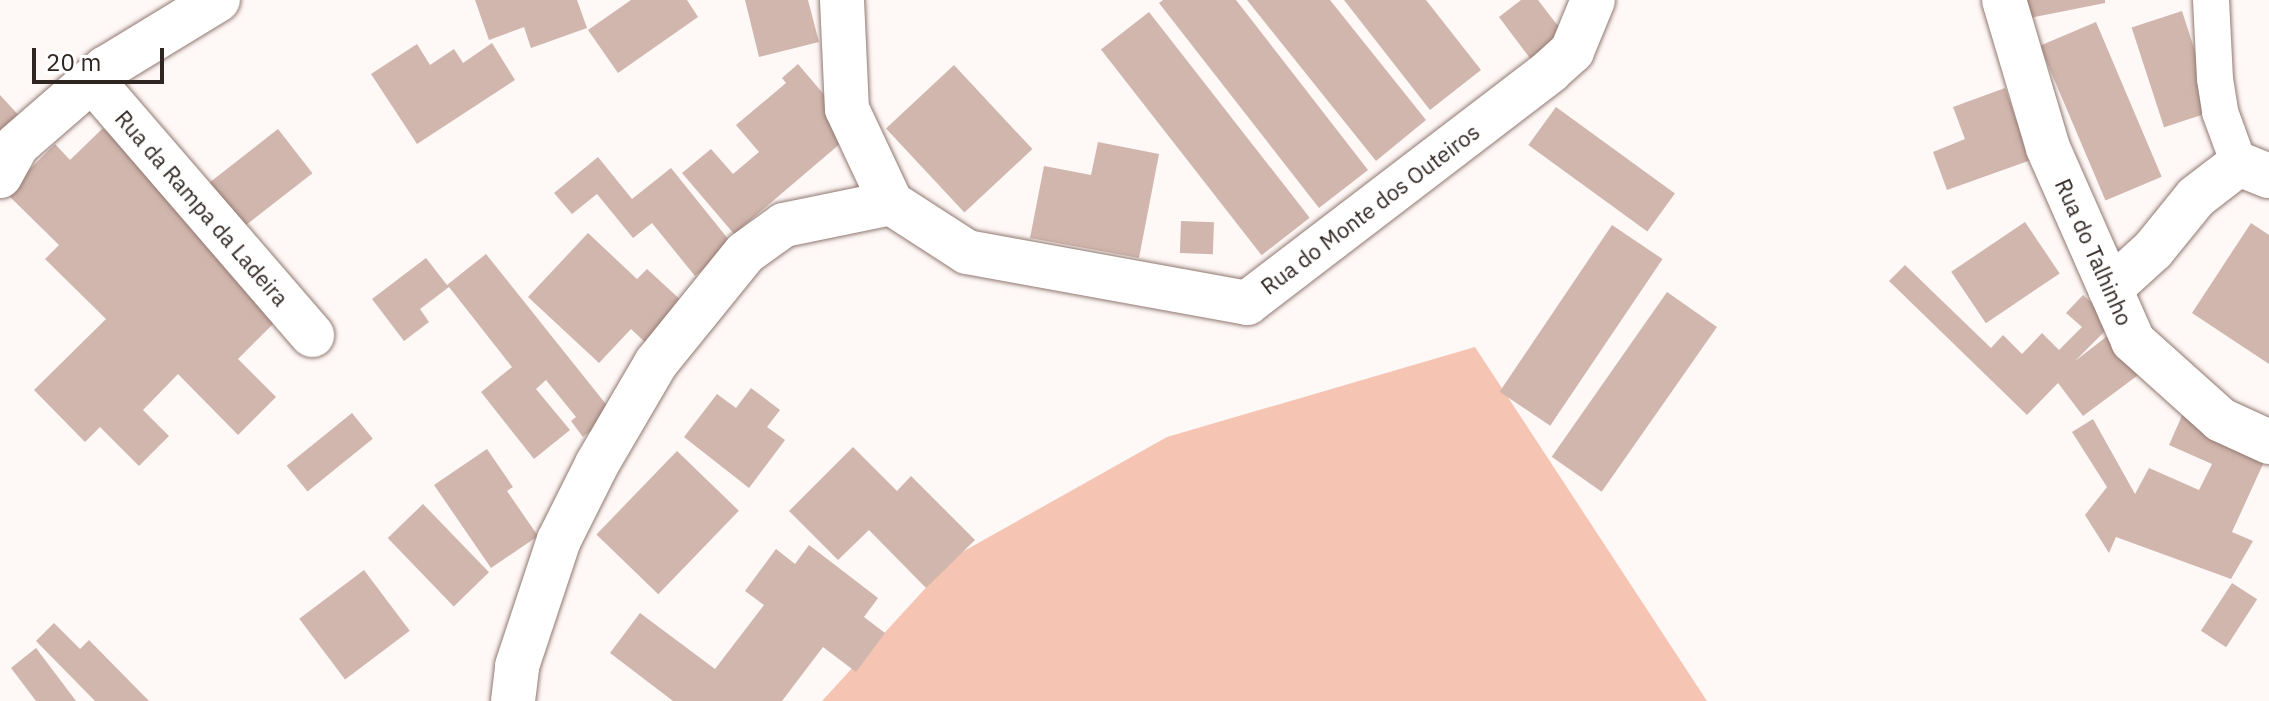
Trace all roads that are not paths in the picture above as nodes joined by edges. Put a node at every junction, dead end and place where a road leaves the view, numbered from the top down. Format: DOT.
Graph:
graph roads {
  1 [pos="218,0"];
  2 [pos="842,0"];
  3 [pos="1593,0"];
  4 [pos="2004,0"];
  5 [pos="2211,0"];
  6 [pos="92,80"];
  7 [pos="2254,170"];
  8 [pos="0,176"];
  9 [pos="891,203"];
  10 [pos="2110,289"];
  11 [pos="312,335"];
  12 [pos="2269,442"];
  13 [pos="513,701"];
  1 -- 6 [label="street"];
  2 -- 9 [label="street"];
  3 -- 9 [label="street, Rua do Monte dos Outeiros"];
  4 -- 10 [label="street, Rua do Talhinho"];
  5 -- 7 [label="street"];
  6 -- 8 [label="street"];
  6 -- 11 [label="street, Rua da Rampa da Ladeira"];
  7 -- 10 [label="street"];
  9 -- 13 [label="street"];
  10 -- 12 [label="street, Rua do Talhinho"];
}
